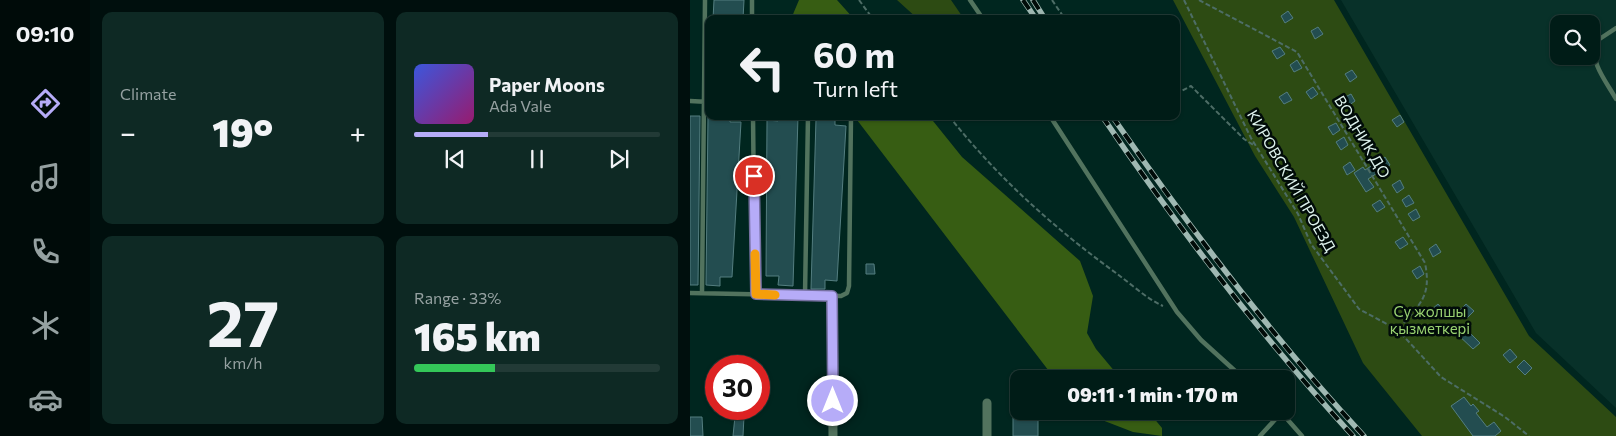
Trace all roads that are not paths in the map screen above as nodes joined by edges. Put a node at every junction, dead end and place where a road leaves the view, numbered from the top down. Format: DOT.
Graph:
graph roads {
  1 [pos="705,0"];
  2 [pos="752,0"];
  3 [pos="970,0"];
  4 [pos="705,15"];
  5 [pos="752,15"];
  6 [pos="980,15"];
  7 [pos="1616,28"];
  8 [pos="1616,99"];
  9 [pos="690,101"];
  10 [pos="705,102"];
  11 [pos="707,120"];
  12 [pos="753,120"];
  13 [pos="808,120"];
  14 [pos="851,120"];
  15 [pos="1053,120"];
  16 [pos="690,293"];
  17 [pos="702,293"];
  18 [pos="756,294"];
  19 [pos="805,295"];
  20 [pos="832,296"];
  21 [pos="1234,370"];
  22 [pos="987,403"];
  23 [pos="1273,420"];
  24 [pos="1287,420"];
  25 [pos="833,436"];
  26 [pos="987,436"];
  27 [pos="1260,436"];
  28 [pos="1302,436"];
  1 -- 4 [label="lane"];
  2 -- 5 [label="lane"];
  3 -- 6 [label="lane"];
  7 -- 8 [label="lane"];
  9 -- 10 [label="lane"];
  11 -- 17 [label="lane"];
  12 -- 18 [label="lane"];
  13 -- 19 [label="lane"];
  14 -- 20 [label="lane"];
  15 -- 21 [label="lane"];
  16 -- 17 [label="lane"];
  17 -- 18 [label="lane"];
  18 -- 19 [label="lane"];
  19 -- 20 [label="lane"];
  20 -- 25 [label="street"];
  22 -- 26 [label="street"];
  23 -- 27 [label="lane"];
  24 -- 28 [label="lane"];
}
